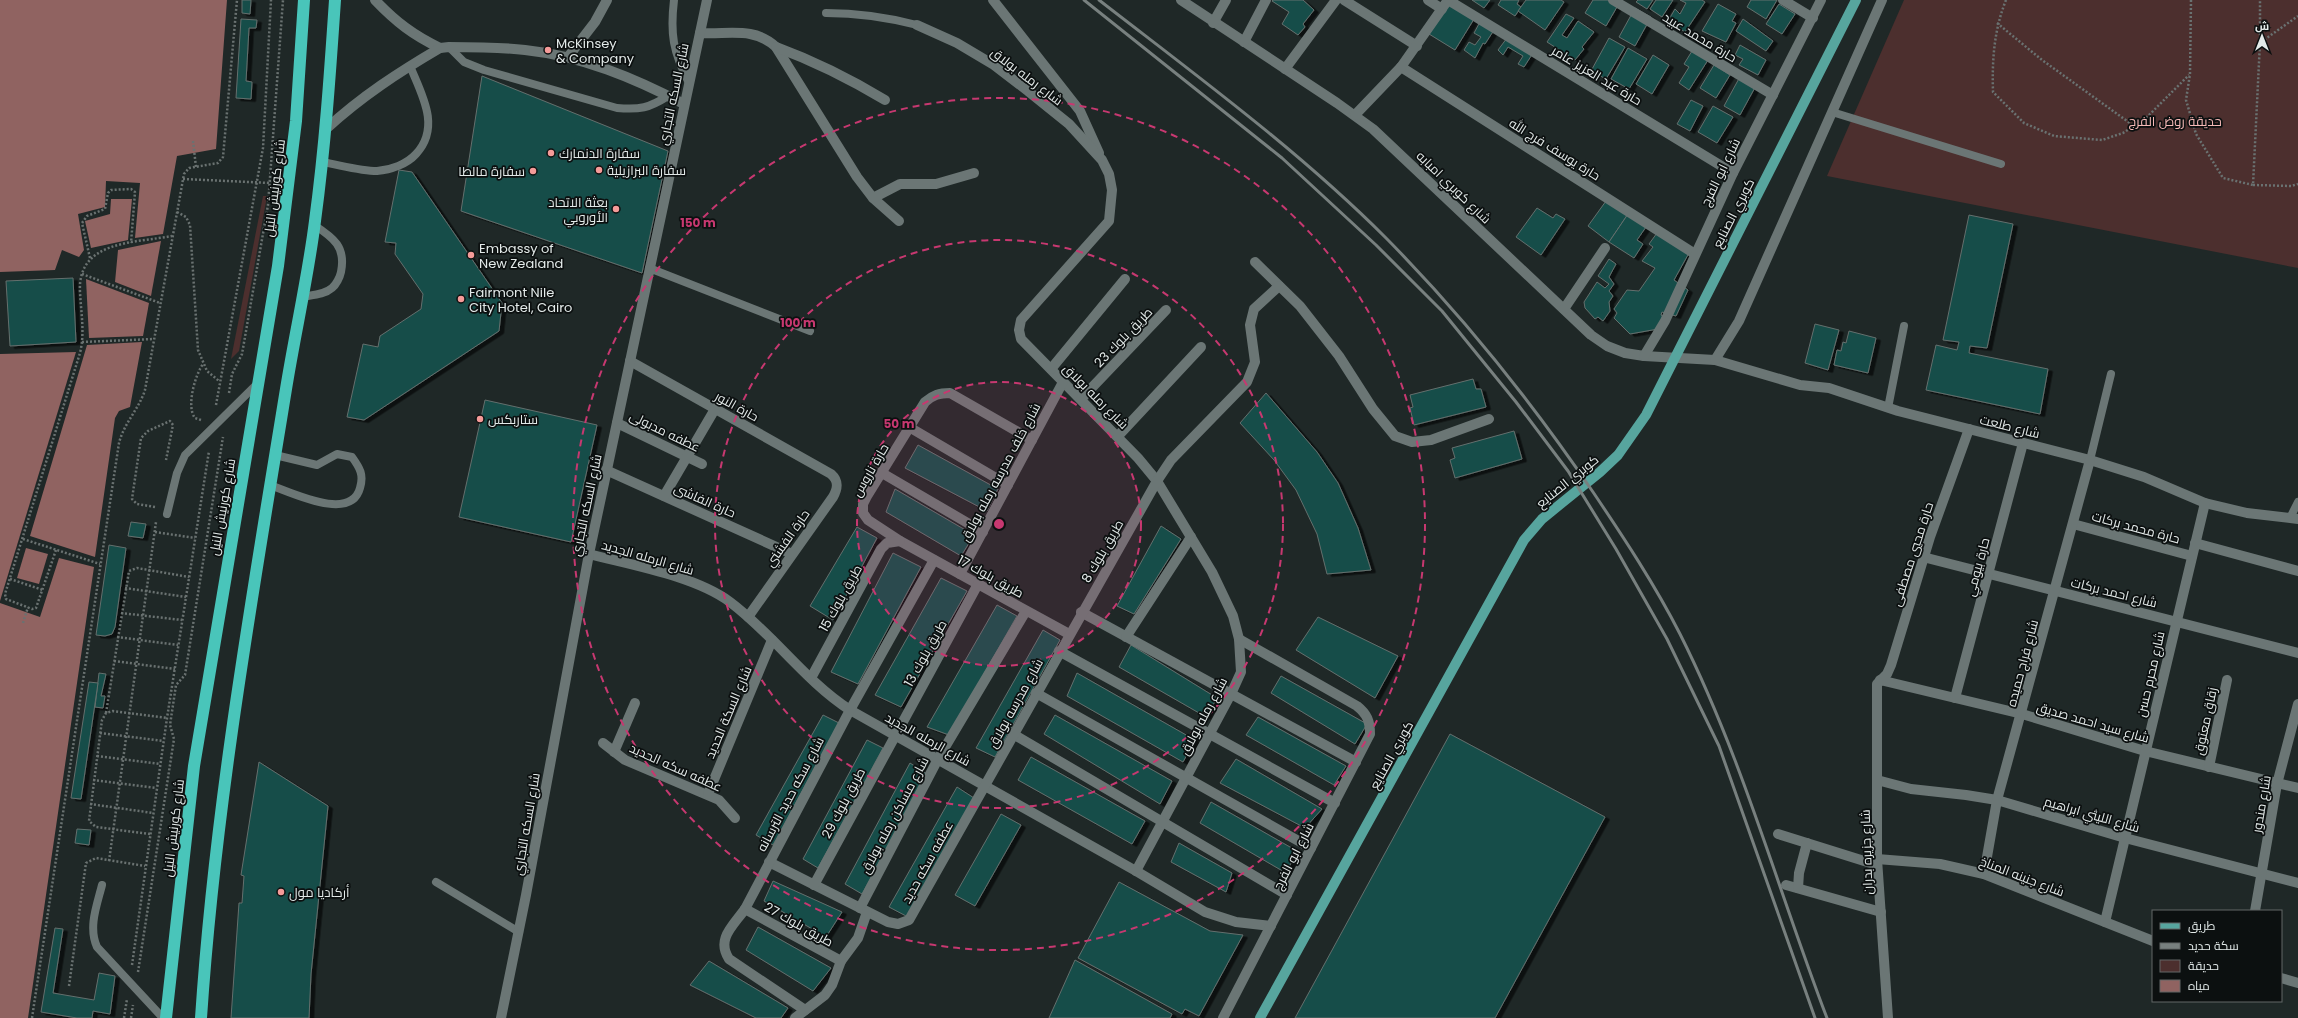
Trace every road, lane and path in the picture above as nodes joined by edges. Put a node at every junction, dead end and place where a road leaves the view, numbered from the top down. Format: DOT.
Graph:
graph roads {
  1 [pos="236,0"];
  2 [pos="271,0"];
  3 [pos="283,0"];
  4 [pos="304,0"];
  5 [pos="335,0"];
  6 [pos="375,0"];
  7 [pos="606,0"];
  8 [pos="674,0"];
  9 [pos="707,0"];
  10 [pos="993,0"];
  11 [pos="1181,0"];
  12 [pos="1226,0"];
  13 [pos="1266,0"];
  14 [pos="1336,0"];
  15 [pos="1344,0"];
  16 [pos="1428,0"];
  17 [pos="1613,0"];
  18 [pos="1783,0"];
  19 [pos="1821,0"];
  20 [pos="1856,0"];
  21 [pos="1882,0"];
  22 [pos="2006,0"];
  23 [pos="2191,0"];
  24 [pos="2260,0"];
  25 [pos="1446,3"];
  26 [pos="826,13"];
  27 [pos="2298,16"];
  28 [pos="1813,18"];
  29 [pos="1997,22"];
  30 [pos="1214,23"];
  31 [pos="917,25"];
  32 [pos="700,33"];
  33 [pos="1244,42"];
  34 [pos="2260,42"];
  35 [pos="1417,46"];
  36 [pos="445,47"];
  37 [pos="776,47"];
  38 [pos="568,57"];
  39 [pos="410,66"];
  40 [pos="1401,67"];
  41 [pos="1285,69"];
  42 [pos="2190,74"];
  43 [pos="689,83"];
  44 [pos="668,96"];
  45 [pos="1773,96"];
  46 [pos="885,100"];
  47 [pos="684,104"];
  48 [pos="1832,112"];
  49 [pos="1355,115"];
  50 [pos="2134,126"];
  51 [pos="326,129"];
  52 [pos="194,141"];
  53 [pos="1102,160"];
  54 [pos="322,162"];
  55 [pos="2001,164"];
  56 [pos="196,167"];
  57 [pos="1734,172"];
  58 [pos="974,173"];
  59 [pos="183,180"];
  60 [pos="258,182"];
  61 [pos="270,183"];
  62 [pos="289,184"];
  63 [pos="2298,184"];
  64 [pos="2254,185"];
  65 [pos="873,198"];
  66 [pos="177,212"];
  67 [pos="899,221"];
  68 [pos="314,225"];
  69 [pos="172,236"];
  70 [pos="131,243"];
  71 [pos="1605,248"];
  72 [pos="1695,254"];
  73 [pos="90,258"];
  74 [pos="1255,262"];
  75 [pos="649,268"];
  76 [pos="82,274"];
  77 [pos="1125,279"];
  78 [pos="1279,286"];
  79 [pos="302,297"];
  80 [pos="160,303"];
  81 [pos="1564,309"];
  82 [pos="1166,310"];
  83 [pos="1904,326"];
  84 [pos="810,331"];
  85 [pos="154,339"];
  86 [pos="82,342"];
  87 [pos="1201,347"];
  88 [pos="1644,356"];
  89 [pos="1715,360"];
  90 [pos="630,361"];
  91 [pos="203,364"];
  92 [pos="1051,369"];
  93 [pos="2111,374"];
  94 [pos="219,382"];
  95 [pos="1063,382"];
  96 [pos="258,383"];
  97 [pos="1081,399"];
  98 [pos="715,408"];
  99 [pos="1888,408"];
  100 [pos="227,412"];
  101 [pos="1488,419"];
  102 [pos="617,423"];
  103 [pos="213,424"];
  104 [pos="909,427"];
  105 [pos="1969,429"];
  106 [pos="1118,436"];
  107 [pos="1032,440"];
  108 [pos="2023,443"];
  109 [pos="275,455"];
  110 [pos="687,456"];
  111 [pos="2090,460"];
  112 [pos="166,462"];
  113 [pos="702,464"];
  114 [pos="606,470"];
  115 [pos="882,473"];
  116 [pos="831,474"];
  117 [pos="1157,481"];
  118 [pos="270,485"];
  119 [pos="1008,485"];
  120 [pos="664,496"];
  121 [pos="2298,502"];
  122 [pos="2205,503"];
  123 [pos="157,514"];
  124 [pos="168,514"];
  125 [pos="2294,518"];
  126 [pos="156,520"];
  127 [pos="2073,524"];
  128 [pos="155,532"];
  129 [pos="983,532"];
  130 [pos="1191,537"];
  131 [pos="195,538"];
  132 [pos="23,539"];
  133 [pos="900,541"];
  134 [pos="2195,543"];
  135 [pos="56,550"];
  136 [pos="589,554"];
  137 [pos="792,554"];
  138 [pos="2192,556"];
  139 [pos="1923,557"];
  140 [pos="934,560"];
  141 [pos="100,564"];
  142 [pos="149,570"];
  143 [pos="2298,571"];
  144 [pos="960,574"];
  145 [pos="1988,574"];
  146 [pos="189,577"];
  147 [pos="10,579"];
  148 [pos="978,584"];
  149 [pos="125,588"];
  150 [pos="43,590"];
  151 [pos="146,591"];
  152 [pos="2055,591"];
  153 [pos="186,597"];
  154 [pos="28,607"];
  155 [pos="1026,610"];
  156 [pos="1081,612"];
  157 [pos="121,613"];
  158 [pos="143,615"];
  159 [pos="748,616"];
  160 [pos="182,620"];
  161 [pos="2176,621"];
  162 [pos="23,623"];
  163 [pos="1069,634"];
  164 [pos="117,637"];
  165 [pos="1126,637"];
  166 [pos="140,640"];
  167 [pos="772,640"];
  168 [pos="1240,640"];
  169 [pos="178,645"];
  170 [pos="1059,651"];
  171 [pos="2298,653"];
  172 [pos="114,661"];
  173 [pos="137,664"];
  174 [pos="175,669"];
  175 [pos="811,678"];
  176 [pos="2227,680"];
  177 [pos="1879,682"];
  178 [pos="1036,693"];
  179 [pos="1231,694"];
  180 [pos="1955,698"];
  181 [pos="635,703"];
  182 [pos="2298,704"];
  183 [pos="850,710"];
  184 [pos="106,713"];
  185 [pos="130,713"];
  186 [pos="2022,714"];
  187 [pos="167,718"];
  188 [pos="100,733"];
  189 [pos="895,734"];
  190 [pos="1013,734"];
  191 [pos="1209,734"];
  192 [pos="126,736"];
  193 [pos="163,741"];
  194 [pos="603,743"];
  195 [pos="2145,751"];
  196 [pos="614,752"];
  197 [pos="97,756"];
  198 [pos="123,759"];
  199 [pos="938,759"];
  200 [pos="1356,762"];
  201 [pos="160,764"];
  202 [pos="2209,767"];
  203 [pos="1186,778"];
  204 [pos="93,780"];
  205 [pos="1877,780"];
  206 [pos="120,783"];
  207 [pos="2277,784"];
  208 [pos="984,785"];
  209 [pos="156,788"];
  210 [pos="2298,788"];
  211 [pos="708,794"];
  212 [pos="1997,800"];
  213 [pos="1335,803"];
  214 [pos="90,804"];
  215 [pos="117,808"];
  216 [pos="153,813"];
  217 [pos="734,818"];
  218 [pos="1162,821"];
  219 [pos="114,829"];
  220 [pos="150,834"];
  221 [pos="1778,834"];
  222 [pos="2125,838"];
  223 [pos="1807,843"];
  224 [pos="1312,848"];
  225 [pos="110,861"];
  226 [pos="769,862"];
  227 [pos="1877,862"];
  228 [pos="145,866"];
  229 [pos="1136,871"];
  230 [pos="2262,873"];
  231 [pos="1984,874"];
  232 [pos="436,882"];
  233 [pos="2298,883"];
  234 [pos="102,885"];
  235 [pos="814,885"];
  236 [pos="1786,885"];
  237 [pos="1798,888"];
  238 [pos="1287,895"];
  239 [pos="745,909"];
  240 [pos="863,910"];
  241 [pos="2255,910"];
  242 [pos="1881,912"];
  243 [pos="2105,922"];
  244 [pos="1272,926"];
  245 [pos="519,932"];
  246 [pos="2152,941"];
  247 [pos="841,961"];
  248 [pos="2282,978"];
  249 [pos="2298,983"];
  250 [pos="133,985"];
  251 [pos="69,986"];
  252 [pos="805,1010"];
  253 [pos="32,1018"];
  254 [pos="124,1018"];
  255 [pos="131,1018"];
  256 [pos="164,1018"];
  257 [pos="202,1018"];
  258 [pos="500,1018"];
  259 [pos="795,1018"];
  260 [pos="1223,1018"];
  261 [pos="1260,1018"];
  262 [pos="1888,1018"];
  1 -- 56 [label="path"];
  2 -- 60 [label="path"];
  3 -- 61 [label="path"];
  4 -- 62 [label="highway, شارع كورنيش النيل"];
  5 -- 51 [label="highway"];
  6 -- 36 [label="street"];
  7 -- 38 [label="street"];
  8 -- 43 [label="lane"];
  9 -- 32 [label="street, شارع السكه التجاري"];
  10 -- 53 [label="street"];
  11 -- 30 [label="street, شارع كوبري امبابه"];
  12 -- 30 [label="street"];
  13 -- 33 [label="street"];
  14 -- 41 [label="street"];
  15 -- 35 [label="street"];
  16 -- 25 [label="street, حارة عبد العزيز عامر"];
  17 -- 45 [label="street, حارة محمد عبيد"];
  18 -- 28 [label="street"];
  19 -- 28 [label="street, شارع ابو الفرج"];
  20 -- 261 [label="main road, كوبري الصنايع"];
  21 -- 48 [label="street"];
  22 -- 29 [label="path"];
  23 -- 42 [label="path"];
  24 -- 34 [label="path"];
  25 -- 35 [label="street"];
  25 -- 57 [label="street, حارة عبد العزيز عامر"];
  26 -- 31 [label="lane"];
  27 -- 34 [label="path"];
  28 -- 45 [label="street, شارع ابو الفرج"];
  29 -- 50 [label="path"];
  29 -- 50 [label="path"];
  30 -- 33 [label="street, شارع كوبري امبابه"];
  31 -- 53 [label="street, شارع رمله بولاق"];
  32 -- 37 [label="street"];
  32 -- 43 [label="street, شارع السكه التجاري"];
  33 -- 41 [label="street, شارع كوبري امبابه"];
  34 -- 64 [label="path"];
  35 -- 40 [label="street"];
  36 -- 38 [label="street"];
  36 -- 39 [label="street"];
  36 -- 44 [label="lane"];
  37 -- 46 [label="street"];
  37 -- 65 [label="street"];
  38 -- 44 [label="street"];
  39 -- 51 [label="street"];
  39 -- 54 [label="lane"];
  40 -- 49 [label="street"];
  40 -- 72 [label="street, حارة يوسف فرج الله"];
  41 -- 49 [label="street, شارع كوبري امبابه"];
  42 -- 50 [label="path"];
  42 -- 64 [label="path"];
  43 -- 47 [label="street, شارع السكه التجاري"];
  44 -- 47 [label="street"];
  45 -- 57 [label="street, شارع ابو الفرج"];
  47 -- 75 [label="street, شارع السكه التجاري"];
  48 -- 55 [label="lane"];
  48 -- 89 [label="street"];
  49 -- 81 [label="street, شارع كوبري امبابه"];
  51 -- 54 [label="highway"];
  52 -- 56 [label="path"];
  53 -- 92 [label="street, شارع رمله بولاق"];
  54 -- 68 [label="highway"];
  56 -- 59 [label="path"];
  57 -- 72 [label="street, شارع ابو الفرج"];
  58 -- 65 [label="street"];
  59 -- 60 [label="path"];
  59 -- 66 [label="path"];
  60 -- 61 [label="path"];
  60 -- 94 [label="path"];
  61 -- 62 [label="path"];
  61 -- 100 [label="path"];
  62 -- 96 [label="highway, شارع كورنيش النيل"];
  63 -- 64 [label="path"];
  65 -- 67 [label="street"];
  66 -- 69 [label="path"];
  66 -- 91 [label="path"];
  68 -- 79 [label="highway"];
  68 -- 79 [label="lane"];
  69 -- 70 [label="path"];
  69 -- 80 [label="path"];
  70 -- 73 [label="path"];
  70 -- 73 [label="path"];
  71 -- 81 [label="street"];
  72 -- 88 [label="street, شارع ابو الفرج"];
  73 -- 76 [label="path"];
  74 -- 78 [label="street"];
  75 -- 84 [label="lane"];
  75 -- 90 [label="street, شارع السكه التجاري"];
  76 -- 80 [label="path"];
  76 -- 86 [label="path"];
  77 -- 92 [label="street"];
  78 -- 101 [label="street"];
  78 -- 117 [label="street, طريق بلوك 8"];
  79 -- 109 [label="highway"];
  80 -- 85 [label="path"];
  81 -- 88 [label="street, شارع كوبري امبابه"];
  82 -- 97 [label="street, طريق بلوك 23"];
  83 -- 99 [label="lane"];
  85 -- 86 [label="path"];
  85 -- 141 [label="path"];
  86 -- 132 [label="path"];
  87 -- 106 [label="street"];
  88 -- 89 [label="street, شارع كوبري امبابه"];
  89 -- 99 [label="street, شارع طلعت"];
  90 -- 98 [label="street, حارة النور"];
  90 -- 102 [label="street, شارع السكه التجاري"];
  91 -- 94 [label="path"];
  91 -- 103 [label="path"];
  92 -- 95 [label="street, شارع رمله بولاق"];
  93 -- 111 [label="lane"];
  94 -- 103 [label="path"];
  95 -- 97 [label="street, شارع رمله بولاق"];
  95 -- 107 [label="street, شارع خلف مدرسه رمله بولاق"];
  96 -- 100 [label="lane"];
  96 -- 256 [label="highway, شارع كورنيش النيل"];
  97 -- 106 [label="street, شارع رمله بولاق"];
  98 -- 110 [label="street"];
  98 -- 116 [label="street, حارة النور"];
  99 -- 105 [label="street, شارع طلعت"];
  100 -- 103 [label="lane"];
  100 -- 250 [label="path"];
  102 -- 110 [label="street, عطفه مدبولى"];
  102 -- 114 [label="street, شارع السكه التجاري"];
  103 -- 124 [label="lane"];
  103 -- 131 [label="path"];
  104 -- 107 [label="street, حارة ناروس"];
  104 -- 115 [label="street, حارة ناروس"];
  104 -- 119 [label="street"];
  105 -- 108 [label="street, شارع طلعت"];
  105 -- 139 [label="street, حارة محيي مصطفى"];
  106 -- 117 [label="street, شارع رمله بولاق"];
  107 -- 119 [label="street, شارع خلف مدرسه رمله بولاق"];
  108 -- 111 [label="street, شارع طلعت"];
  108 -- 145 [label="street, حارة بيومي"];
  109 -- 118 [label="highway"];
  109 -- 118 [label="lane"];
  110 -- 113 [label="street, عطفه مدبولى"];
  110 -- 120 [label="street"];
  111 -- 122 [label="street, شارع طلعت"];
  111 -- 127 [label="street, شارع فراج حميده"];
  112 -- 123 [label="path"];
  114 -- 120 [label="street, حارة الفاشى"];
  114 -- 136 [label="street, شارع السكه التجاري"];
  115 -- 129 [label="street"];
  115 -- 133 [label="street, حارة ناروس"];
  116 -- 137 [label="street, حارة الفشني"];
  117 -- 130 [label="street, شارع رمله بولاق"];
  117 -- 156 [label="street, طريق بلوك 8"];
  118 -- 257 [label="highway"];
  119 -- 129 [label="street, شارع خلف مدرسه رمله بولاق"];
  120 -- 137 [label="street, حارة الفاشى"];
  121 -- 125 [label="lane"];
  122 -- 125 [label="street, شارع طلعت"];
  122 -- 134 [label="street, شارع محرم حسن"];
  126 -- 128 [label="path"];
  127 -- 138 [label="street, حارة محمد بركات"];
  127 -- 152 [label="street, شارع فراج حميده"];
  128 -- 131 [label="path"];
  128 -- 142 [label="path"];
  129 -- 144 [label="street, شارع خلف مدرسه رمله بولاق"];
  130 -- 165 [label="street"];
  130 -- 168 [label="street, شارع رمله بولاق"];
  131 -- 146 [label="path"];
  132 -- 135 [label="path"];
  132 -- 147 [label="path"];
  133 -- 140 [label="street, طريق بلوك 17"];
  133 -- 175 [label="street, طريق بلوك 15"];
  134 -- 138 [label="street, شارع محرم حسن"];
  134 -- 143 [label="street"];
  135 -- 141 [label="path"];
  135 -- 150 [label="path"];
  136 -- 159 [label="street, شارع الرمله الجديد"];
  136 -- 245 [label="street, شارع السكه التجاري"];
  137 -- 159 [label="street, حارة الفشني"];
  138 -- 161 [label="street, شارع محرم حسن"];
  139 -- 145 [label="street, شارع احمد بركات"];
  139 -- 177 [label="street, حارة محيي مصطفى"];
  140 -- 144 [label="street, طريق بلوك 17"];
  140 -- 183 [label="street, شارع سكه حديد الترسانه"];
  141 -- 253 [label="path"];
  142 -- 146 [label="path"];
  142 -- 149 [label="path"];
  142 -- 151 [label="path"];
  144 -- 148 [label="street, طريق بلوك 17"];
  145 -- 152 [label="street, شارع احمد بركات"];
  145 -- 180 [label="street, حارة بيومي"];
  146 -- 153 [label="path"];
  147 -- 150 [label="path"];
  147 -- 154 [label="path"];
  148 -- 155 [label="street, طريق بلوك 17"];
  148 -- 189 [label="street, طريق بلوك 13"];
  149 -- 151 [label="path"];
  149 -- 157 [label="path"];
  150 -- 154 [label="path"];
  151 -- 153 [label="path"];
  151 -- 158 [label="path"];
  152 -- 161 [label="street, شارع احمد بركات"];
  152 -- 186 [label="street, شارع فراج حميده"];
  153 -- 160 [label="path"];
  154 -- 162 [label="path"];
  155 -- 163 [label="street, طريق بلوك 17"];
  155 -- 199 [label="street, شارع مساكن رمله بولاق"];
  156 -- 163 [label="street, طريق بلوك 8"];
  156 -- 165 [label="street"];
  157 -- 158 [label="path"];
  157 -- 164 [label="path"];
  158 -- 160 [label="path"];
  158 -- 166 [label="path"];
  159 -- 167 [label="street, شارع الرمله الجديد"];
  160 -- 169 [label="path"];
  161 -- 171 [label="street, شارع احمد بركات"];
  161 -- 195 [label="street, شارع محرم حسن"];
  163 -- 170 [label="street, شارع مدرسه بولاق"];
  164 -- 166 [label="path"];
  164 -- 172 [label="path"];
  165 -- 179 [label="street"];
  166 -- 169 [label="path"];
  166 -- 173 [label="path"];
  167 -- 175 [label="street, شارع الرمله الجديد"];
  167 -- 211 [label="street, شارع السكة الحديد"];
  168 -- 179 [label="street, شارع رمله بولاق"];
  168 -- 200 [label="street, شارع ابو الفرج"];
  169 -- 174 [label="path"];
  170 -- 178 [label="street, شارع مدرسه بولاق"];
  170 -- 191 [label="street"];
  172 -- 173 [label="path"];
  172 -- 184 [label="path"];
  173 -- 174 [label="path"];
  173 -- 185 [label="path"];
  174 -- 187 [label="path"];
  175 -- 183 [label="street, شارع الرمله الجديد"];
  176 -- 202 [label="street, زقاق معتوق"];
  177 -- 180 [label="street, شارع سيد احمد صديق"];
  177 -- 205 [label="street, شارع جزيره بدران"];
  178 -- 190 [label="street, شارع مدرسه بولاق"];
  178 -- 203 [label="street"];
  179 -- 191 [label="street, شارع رمله بولاق"];
  179 -- 200 [label="street"];
  180 -- 186 [label="street, شارع سيد احمد صديق"];
  181 -- 196 [label="street"];
  182 -- 207 [label="street, شارع مندور"];
  183 -- 189 [label="street, شارع الرمله الجديد"];
  183 -- 226 [label="street, شارع سكه حديد الترسانه"];
  184 -- 185 [label="path"];
  184 -- 188 [label="path"];
  185 -- 187 [label="path"];
  185 -- 192 [label="path"];
  186 -- 195 [label="street, شارع سيد احمد صديق"];
  186 -- 212 [label="street, شارع فراج حميده"];
  187 -- 193 [label="path"];
  188 -- 192 [label="path"];
  188 -- 197 [label="path"];
  189 -- 199 [label="street, شارع الرمله الجديد"];
  189 -- 235 [label="street, طريق بلوك 29"];
  190 -- 208 [label="street, شارع مدرسه بولاق"];
  190 -- 218 [label="street"];
  191 -- 203 [label="street, شارع رمله بولاق"];
  191 -- 213 [label="street"];
  192 -- 193 [label="path"];
  192 -- 198 [label="path"];
  193 -- 201 [label="path"];
  194 -- 196 [label="street, عطفه سكه الحديد"];
  195 -- 202 [label="street, شارع سيد احمد صديق"];
  195 -- 222 [label="street, شارع محرم حسن"];
  196 -- 211 [label="street, عطفه سكه الحديد"];
  197 -- 198 [label="path"];
  197 -- 204 [label="path"];
  198 -- 201 [label="path"];
  198 -- 206 [label="path"];
  199 -- 208 [label="street, شارع الرمله الجديد"];
  199 -- 240 [label="street, شارع مساكن رمله بولاق"];
  200 -- 213 [label="street, شارع ابو الفرج"];
  201 -- 209 [label="path"];
  202 -- 207 [label="street, شارع سيد احمد صديق"];
  203 -- 218 [label="street, شارع رمله بولاق"];
  203 -- 224 [label="street"];
  204 -- 206 [label="path"];
  204 -- 214 [label="path"];
  205 -- 212 [label="street, شارع الليثي ابراهيم"];
  205 -- 227 [label="street, شارع جزيره بدران"];
  206 -- 209 [label="path"];
  206 -- 215 [label="path"];
  207 -- 210 [label="street, شارع سيد احمد صديق"];
  207 -- 230 [label="street, شارع مندور"];
  208 -- 229 [label="street, شارع الرمله الجديد"];
  208 -- 240 [label="street, عطفه سكه حديد"];
  209 -- 216 [label="path"];
  211 -- 217 [label="street, عطفه سكه الحديد"];
  212 -- 222 [label="street, شارع الليثي ابراهيم"];
  212 -- 231 [label="street, شارع فراج حميده"];
  213 -- 224 [label="street, شارع ابو الفرج"];
  214 -- 215 [label="path"];
  214 -- 219 [label="path"];
  215 -- 216 [label="path"];
  215 -- 219 [label="path"];
  216 -- 220 [label="path"];
  218 -- 229 [label="street, شارع رمله بولاق"];
  218 -- 238 [label="street"];
  219 -- 220 [label="path"];
  219 -- 225 [label="path"];
  220 -- 228 [label="path"];
  221 -- 223 [label="street, شارع جنينه المناخ"];
  222 -- 230 [label="street, شارع الليثي ابراهيم"];
  222 -- 243 [label="street, شارع محرم حسن"];
  223 -- 227 [label="street, شارع جنينه المناخ"];
  223 -- 237 [label="street"];
  224 -- 238 [label="street, شارع ابو الفرج"];
  225 -- 228 [label="path"];
  225 -- 251 [label="path"];
  226 -- 235 [label="street, عطفه سكه حديد"];
  226 -- 239 [label="street, شارع سكه حديد الترسانه"];
  227 -- 231 [label="street, شارع جنينه المناخ"];
  227 -- 242 [label="street, شارع جزيره بدران"];
  228 -- 250 [label="path"];
  229 -- 244 [label="street, شارع الرمله الجديد"];
  230 -- 233 [label="street, شارع الليثي ابراهيم"];
  230 -- 241 [label="street, شارع مندور"];
  231 -- 243 [label="street, شارع جنينه المناخ"];
  232 -- 245 [label="lane"];
  234 -- 250 [label="lane"];
  235 -- 240 [label="street, عطفه سكه حديد"];
  236 -- 237 [label="street"];
  237 -- 242 [label="street"];
  238 -- 244 [label="street, شارع ابو الفرج"];
  239 -- 247 [label="street, طريق بلوك 27"];
  239 -- 252 [label="street, شارع سكه حديد الترسانه"];
  240 -- 247 [label="street, شارع مساكن رمله بولاق"];
  242 -- 262 [label="street, شارع جزيره بدران"];
  243 -- 246 [label="street, شارع جنينه المناخ"];
  244 -- 260 [label="street, شارع ابو الفرج"];
  245 -- 258 [label="street, شارع السكه التجاري"];
  247 -- 252 [label="street, شارع مساكن رمله بولاق"];
  248 -- 249 [label="street"];
  250 -- 254 [label="path"];
  250 -- 255 [label="path"];
  250 -- 256 [label="lane"];
  252 -- 259 [label="street, شارع مساكن رمله بولاق"];
}
